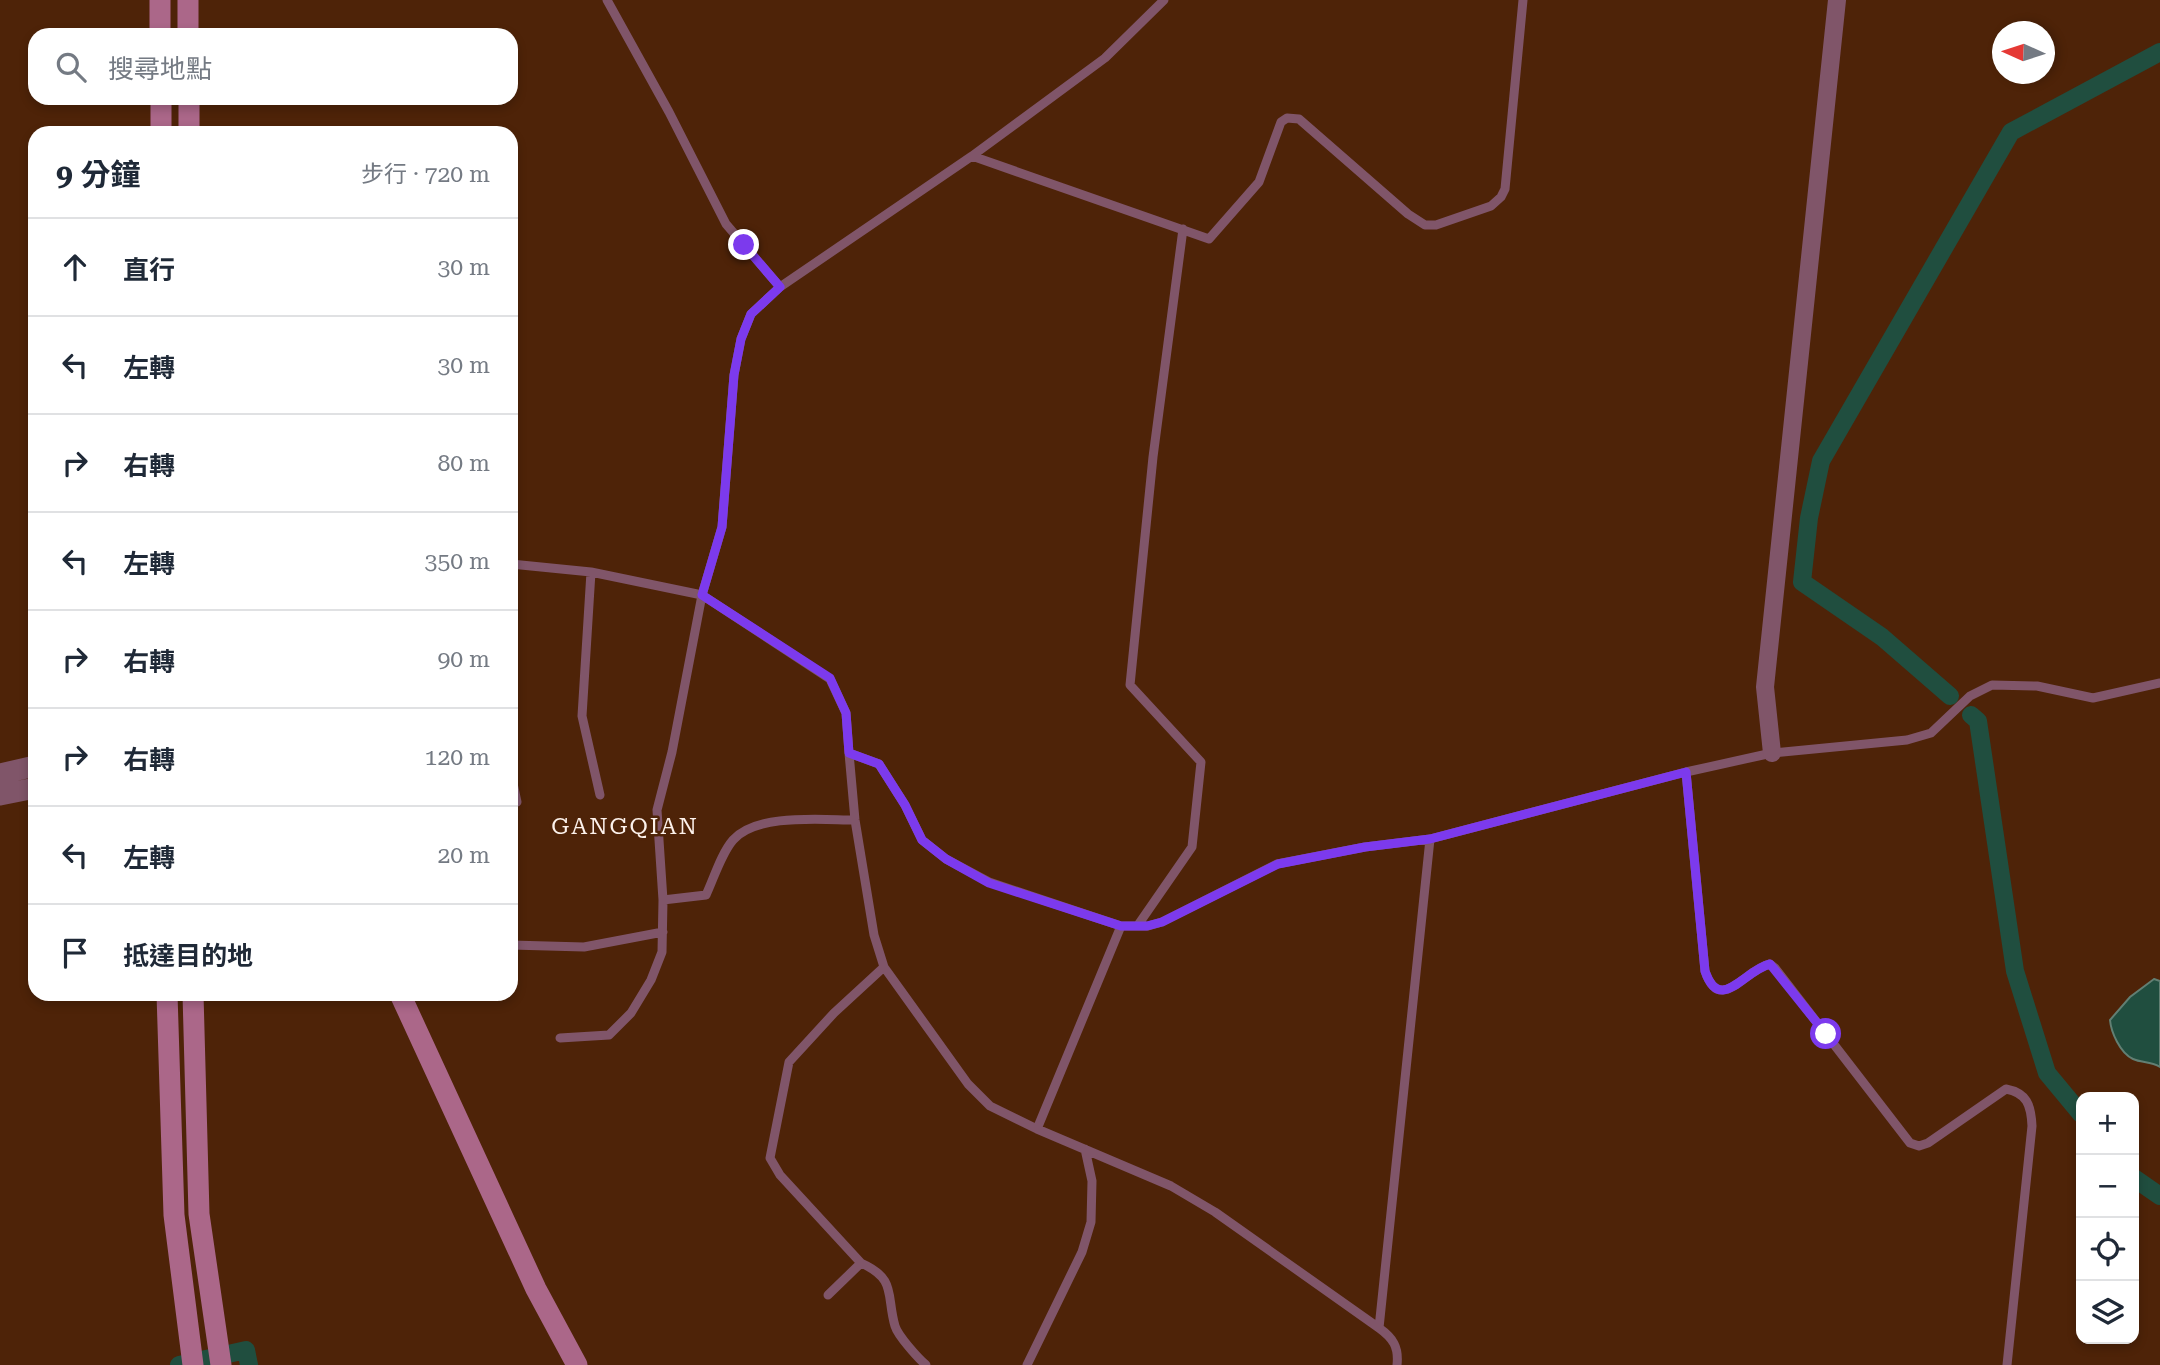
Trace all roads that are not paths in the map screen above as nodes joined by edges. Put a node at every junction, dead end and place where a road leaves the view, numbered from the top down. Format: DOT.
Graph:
graph roads {
  1 [pos="160,0"];
  2 [pos="188,0"];
  3 [pos="607,0"];
  4 [pos="1164,0"];
  5 [pos="1523,0"];
  6 [pos="1837,0"];
  7 [pos="160,28"];
  8 [pos="188,28"];
  9 [pos="161,105"];
  10 [pos="189,105"];
  11 [pos="161,126"];
  12 [pos="189,126"];
  13 [pos="972,156"];
  14 [pos="1183,229"];
  15 [pos="780,287"];
  16 [pos="518,565"];
  17 [pos="591,572"];
  18 [pos="702,595"];
  19 [pos="2160,682"];
  20 [pos="1772,752"];
  21 [pos="849,753"];
  22 [pos="28,768"];
  23 [pos="1686,772"];
  24 [pos="0,774"];
  25 [pos="28,789"];
  26 [pos="0,794"];
  27 [pos="600,794"];
  28 [pos="855,820"];
  29 [pos="1430,839"];
  30 [pos="663,900"];
  31 [pos="1138,925"];
  32 [pos="1121,926"];
  33 [pos="663,932"];
  34 [pos="518,945"];
  35 [pos="884,967"];
  36 [pos="167,1001"];
  37 [pos="193,1001"];
  38 [pos="403,1001"];
  39 [pos="560,1038"];
  40 [pos="1037,1129"];
  41 [pos="1085,1149"];
  42 [pos="861,1263"];
  43 [pos="828,1295"];
  44 [pos="1379,1328"];
  45 [pos="221,1363"];
  46 [pos="193,1365"];
  47 [pos="577,1365"];
  48 [pos="926,1365"];
  49 [pos="1027,1365"];
  50 [pos="1397,1365"];
  51 [pos="2007,1365"];
  1 -- 7 [label="main road"];
  2 -- 8 [label="main road"];
  3 -- 15 [label="lane"];
  4 -- 13 [label="lane"];
  5 -- 14 [label="lane"];
  6 -- 20 [label="street"];
  9 -- 11 [label="main road"];
  10 -- 12 [label="main road"];
  13 -- 14 [label="lane"];
  13 -- 15 [label="lane"];
  14 -- 31 [label="lane"];
  15 -- 18 [label="lane"];
  16 -- 17 [label="lane"];
  17 -- 18 [label="lane"];
  17 -- 27 [label="lane"];
  18 -- 21 [label="lane"];
  18 -- 30 [label="lane"];
  19 -- 20 [label="lane"];
  20 -- 23 [label="lane"];
  21 -- 28 [label="lane"];
  21 -- 32 [label="lane"];
  22 -- 24 [label="street"];
  23 -- 29 [label="lane"];
  23 -- 51 [label="lane"];
  25 -- 26 [label="street"];
  28 -- 30 [label="lane"];
  28 -- 35 [label="lane"];
  29 -- 31 [label="lane"];
  29 -- 44 [label="lane"];
  30 -- 33 [label="lane"];
  31 -- 32 [label="lane"];
  32 -- 40 [label="lane"];
  33 -- 34 [label="lane"];
  33 -- 39 [label="lane"];
  35 -- 40 [label="lane"];
  35 -- 42 [label="lane"];
  36 -- 46 [label="main road"];
  37 -- 45 [label="main road"];
  38 -- 47 [label="main road"];
  40 -- 41 [label="lane"];
  41 -- 44 [label="lane"];
  41 -- 49 [label="lane"];
  42 -- 43 [label="lane"];
  42 -- 48 [label="lane"];
  44 -- 50 [label="lane"];
}
